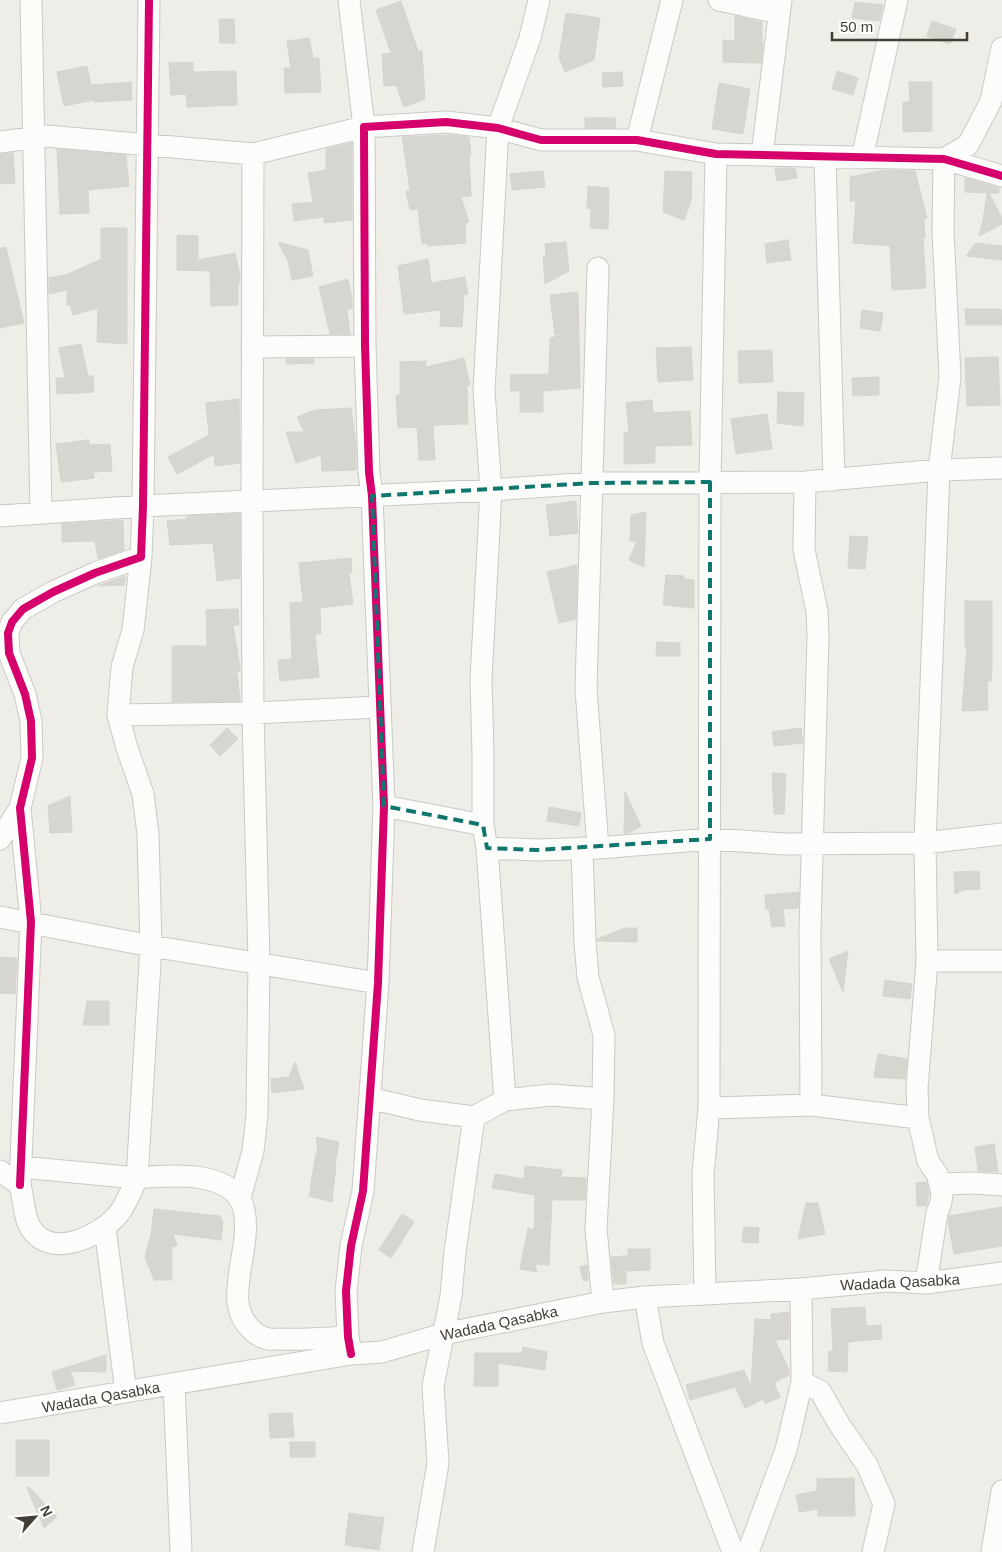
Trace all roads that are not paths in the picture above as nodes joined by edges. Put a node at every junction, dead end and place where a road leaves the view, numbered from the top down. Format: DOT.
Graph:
graph roads {
  1 [pos="31,0"];
  2 [pos="149,0"];
  3 [pos="349,0"];
  4 [pos="539,0"];
  5 [pos="672,0"];
  6 [pos="719,0"];
  7 [pos="897,0"];
  8 [pos="780,6"];
  9 [pos="1002,48"];
  10 [pos="364,127"];
  11 [pos="498,128"];
  12 [pos="34,138"];
  13 [pos="637,140"];
  14 [pos="0,142"];
  15 [pos="148,145"];
  16 [pos="253,154"];
  17 [pos="716,154"];
  18 [pos="762,155"];
  19 [pos="825,157"];
  20 [pos="862,158"];
  21 [pos="944,159"];
  22 [pos="1002,176"];
  23 [pos="598,268"];
  24 [pos="365,346"];
  25 [pos="252,347"];
  26 [pos="1002,468"];
  27 [pos="939,470"];
  28 [pos="834,480"];
  29 [pos="710,482"];
  30 [pos="805,482"];
  31 [pos="592,483"];
  32 [pos="491,490"];
  33 [pos="372,496"];
  34 [pos="252,502"];
  35 [pos="143,506"];
  36 [pos="40,514"];
  37 [pos="0,516"];
  38 [pos="141,557"];
  39 [pos="379,707"];
  40 [pos="253,713"];
  41 [pos="118,715"];
  42 [pos="384,806"];
  43 [pos="20,808"];
  44 [pos="483,825"];
  45 [pos="1002,834"];
  46 [pos="0,839"];
  47 [pos="710,839"];
  48 [pos="925,843"];
  49 [pos="813,844"];
  50 [pos="487,848"];
  51 [pos="590,848"];
  52 [pos="0,917"];
  53 [pos="31,922"];
  54 [pos="151,946"];
  55 [pos="927,961"];
  56 [pos="259,962"];
  57 [pos="1002,962"];
  58 [pos="378,983"];
  59 [pos="370,1098"];
  60 [pos="603,1099"];
  61 [pos="505,1100"];
  62 [pos="810,1105"];
  63 [pos="709,1108"];
  64 [pos="474,1118"];
  65 [pos="918,1118"];
  66 [pos="0,1171"];
  67 [pos="21,1176"];
  68 [pos="137,1178"];
  69 [pos="941,1184"];
  70 [pos="1002,1185"];
  71 [pos="240,1198"];
  72 [pos="106,1227"];
  73 [pos="1002,1273"];
  74 [pos="926,1282"];
  75 [pos="801,1289"];
  76 [pos="705,1294"];
  77 [pos="645,1297"];
  78 [pos="603,1302"];
  79 [pos="444,1334"];
  80 [pos="350,1346"];
  81 [pos="802,1382"];
  82 [pos="174,1384"];
  83 [pos="126,1392"];
  84 [pos="0,1413"];
  85 [pos="1002,1491"];
  86 [pos="181,1552"];
  87 [pos="424,1552"];
  88 [pos="734,1552"];
  89 [pos="748,1552"];
  90 [pos="874,1552"];
  91 [pos="992,1552"];
  1 -- 12 [label="street"];
  2 -- 15 [label="street"];
  3 -- 10 [label="street"];
  4 -- 11 [label="street"];
  5 -- 13 [label="street"];
  6 -- 8 [label="street"];
  7 -- 20 [label="street"];
  8 -- 18 [label="street"];
  9 -- 21 [label="street"];
  10 -- 11 [label="street"];
  10 -- 16 [label="street"];
  10 -- 24 [label="street"];
  11 -- 13 [label="street"];
  11 -- 32 [label="street"];
  12 -- 14 [label="street"];
  12 -- 15 [label="street"];
  12 -- 36 [label="street"];
  13 -- 17 [label="street"];
  15 -- 16 [label="street"];
  15 -- 35 [label="street"];
  16 -- 25 [label="street"];
  17 -- 18 [label="street"];
  17 -- 29 [label="street"];
  18 -- 19 [label="street"];
  19 -- 20 [label="street"];
  19 -- 28 [label="street"];
  20 -- 21 [label="street"];
  21 -- 22 [label="street"];
  21 -- 27 [label="street"];
  23 -- 31 [label="street"];
  24 -- 25 [label="street"];
  24 -- 33 [label="street"];
  25 -- 34 [label="street"];
  26 -- 27 [label="street"];
  27 -- 28 [label="street"];
  27 -- 48 [label="street"];
  28 -- 30 [label="street"];
  29 -- 30 [label="street"];
  29 -- 31 [label="street"];
  29 -- 47 [label="street"];
  30 -- 49 [label="street"];
  31 -- 32 [label="street"];
  31 -- 51 [label="street"];
  32 -- 33 [label="street"];
  32 -- 44 [label="street"];
  33 -- 34 [label="street"];
  33 -- 39 [label="street"];
  34 -- 35 [label="street"];
  34 -- 40 [label="street"];
  35 -- 36 [label="street"];
  35 -- 38 [label="street"];
  36 -- 37 [label="street"];
  38 -- 41 [label="street"];
  38 -- 43 [label="street"];
  39 -- 40 [label="street"];
  39 -- 42 [label="street"];
  40 -- 41 [label="street"];
  40 -- 56 [label="street"];
  41 -- 54 [label="street"];
  42 -- 44 [label="street"];
  42 -- 58 [label="street"];
  43 -- 46 [label="street"];
  43 -- 53 [label="street"];
  44 -- 50 [label="street"];
  45 -- 48 [label="street"];
  47 -- 49 [label="street"];
  47 -- 51 [label="street"];
  47 -- 63 [label="street"];
  48 -- 49 [label="street"];
  48 -- 55 [label="street"];
  49 -- 62 [label="street"];
  50 -- 51 [label="street"];
  50 -- 61 [label="street"];
  51 -- 60 [label="street"];
  52 -- 53 [label="street"];
  53 -- 54 [label="street"];
  53 -- 67 [label="street"];
  54 -- 56 [label="street"];
  54 -- 68 [label="street"];
  55 -- 57 [label="street"];
  55 -- 65 [label="street"];
  56 -- 58 [label="street"];
  56 -- 71 [label="street"];
  58 -- 59 [label="street"];
  59 -- 64 [label="street"];
  59 -- 80 [label="street"];
  60 -- 61 [label="street"];
  60 -- 78 [label="street"];
  61 -- 64 [label="street"];
  62 -- 63 [label="street"];
  62 -- 65 [label="street"];
  63 -- 76 [label="street"];
  64 -- 79 [label="street"];
  65 -- 69 [label="street"];
  66 -- 67 [label="street"];
  67 -- 68 [label="street"];
  67 -- 72 [label="street"];
  68 -- 71 [label="street"];
  68 -- 72 [label="street"];
  69 -- 70 [label="street"];
  69 -- 74 [label="street"];
  71 -- 80 [label="street"];
  72 -- 83 [label="street"];
  73 -- 74 [label="street, Wadada Qasabka"];
  74 -- 75 [label="street, Wadada Qasabka"];
  75 -- 76 [label="street, Wadada Qasabka"];
  75 -- 81 [label="street"];
  76 -- 77 [label="street, Wadada Qasabka"];
  77 -- 78 [label="street, Wadada Qasabka"];
  77 -- 88 [label="street"];
  78 -- 79 [label="street, Wadada Qasabka"];
  79 -- 80 [label="street, Wadada Qasabka"];
  79 -- 87 [label="street"];
  80 -- 82 [label="street, Wadada Qasabka"];
  81 -- 89 [label="street"];
  81 -- 90 [label="street"];
  82 -- 83 [label="street, Wadada Qasabka"];
  82 -- 86 [label="street"];
  83 -- 84 [label="street, Wadada Qasabka"];
  85 -- 91 [label="street"];
}
